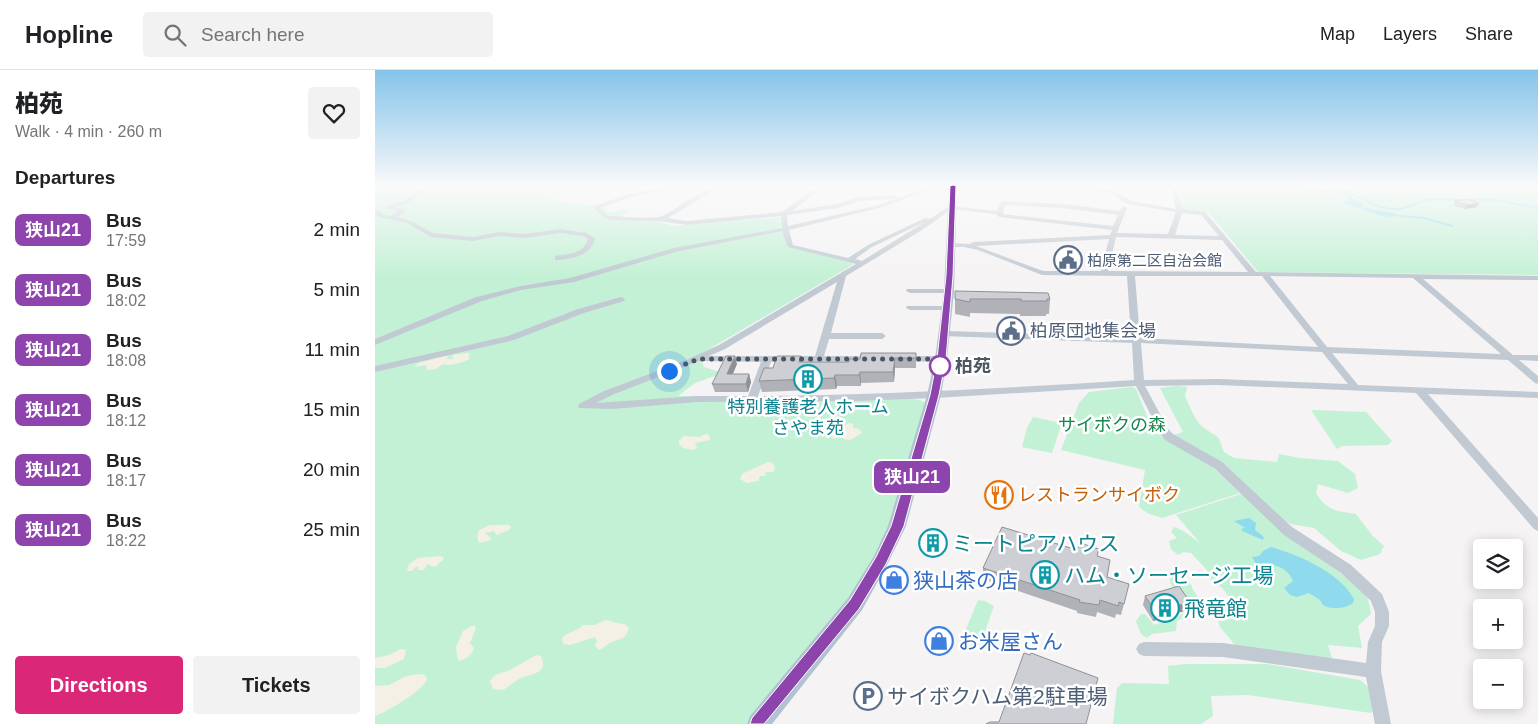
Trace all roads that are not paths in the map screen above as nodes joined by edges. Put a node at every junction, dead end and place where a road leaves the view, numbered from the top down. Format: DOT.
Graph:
graph roads {
  1 [pos="387,217"];
  2 [pos="393,217"];
  3 [pos="608,217"];
  4 [pos="666,217"];
  5 [pos="760,217"];
  6 [pos="784,217"];
  7 [pos="835,217"];
  8 [pos="933,217"];
  9 [pos="938,217"];
  10 [pos="949,217"];
  11 [pos="1009,217"];
  12 [pos="1120,217"];
  13 [pos="1178,217"];
  14 [pos="1206,217"];
  15 [pos="661,220"];
  16 [pos="785,228"];
  17 [pos="1113,233"];
  18 [pos="1171,236"];
  19 [pos="1224,238"];
  20 [pos="958,245"];
  21 [pos="558,258"];
  22 [pos="849,260"];
  23 [pos="862,263"];
  24 [pos="1104,273"];
  25 [pos="1131,273"];
  26 [pos="1254,274"];
  27 [pos="1264,274"];
  28 [pos="843,275"];
  29 [pos="1414,275"];
  30 [pos="1538,278"];
  31 [pos="910,291"];
  32 [pos="949,291"];
  33 [pos="621,299"];
  34 [pos="910,308"];
  35 [pos="947,308"];
  36 [pos="945,334"];
  37 [pos="826,336"];
  38 [pos="882,336"];
  39 [pos="1135,340"];
  40 [pos="375,342"];
  41 [pos="1325,348"];
  42 [pos="819,358"];
  43 [pos="1512,358"];
  44 [pos="1538,358"];
  45 [pos="698,359"];
  46 [pos="767,359"];
  47 [pos="941,359"];
  48 [pos="375,369"];
  49 [pos="1538,381"];
  50 [pos="1139,383"];
  51 [pos="1354,386"];
  52 [pos="1420,391"];
  53 [pos="934,395"];
  54 [pos="1538,395"];
  55 [pos="751,398"];
  56 [pos="1538,526"];
  57 [pos="1144,649"];
  58 [pos="1373,671"];
  59 [pos="758,724"];
  60 [pos="1383,724"];
  1 -- 2 [label="street"];
  2 -- 21 [label="street"];
  3 -- 15 [label="street"];
  4 -- 15 [label="street"];
  5 -- 15 [label="street"];
  6 -- 16 [label="street"];
  7 -- 16 [label="street"];
  8 -- 22 [label="street"];
  9 -- 23 [label="street"];
  10 -- 20 [label="main road"];
  11 -- 17 [label="street"];
  12 -- 17 [label="street"];
  13 -- 18 [label="street"];
  14 -- 19 [label="street"];
  16 -- 22 [label="street"];
  16 -- 40 [label="street"];
  17 -- 18 [label="street"];
  17 -- 20 [label="street"];
  17 -- 24 [label="street"];
  18 -- 19 [label="street"];
  19 -- 26 [label="street"];
  20 -- 24 [label="street"];
  20 -- 32 [label="main road"];
  22 -- 23 [label="street"];
  23 -- 28 [label="street"];
  24 -- 25 [label="street"];
  25 -- 26 [label="street"];
  25 -- 39 [label="street"];
  26 -- 27 [label="street"];
  27 -- 29 [label="street"];
  27 -- 41 [label="street"];
  28 -- 37 [label="street"];
  28 -- 45 [label="street"];
  29 -- 30 [label="street"];
  29 -- 43 [label="street"];
  31 -- 32 [label="street"];
  32 -- 35 [label="main road"];
  33 -- 48 [label="street"];
  34 -- 35 [label="street"];
  35 -- 36 [label="main road"];
  36 -- 39 [label="street"];
  36 -- 47 [label="main road"];
  37 -- 38 [label="street"];
  37 -- 42 [label="street"];
  39 -- 41 [label="street"];
  39 -- 50 [label="street"];
  41 -- 43 [label="street"];
  41 -- 51 [label="street"];
  42 -- 46 [label="street"];
  42 -- 47 [label="street"];
  43 -- 44 [label="street"];
  43 -- 49 [label="street"];
  45 -- 46 [label="street"];
  45 -- 55 [label="street"];
  46 -- 55 [label="street"];
  47 -- 53 [label="main road"];
  50 -- 51 [label="street"];
  50 -- 53 [label="street"];
  50 -- 58 [label="street"];
  51 -- 52 [label="street"];
  52 -- 54 [label="street"];
  52 -- 56 [label="street"];
  53 -- 55 [label="street"];
  53 -- 59 [label="main road"];
  57 -- 58 [label="street"];
  58 -- 60 [label="street"];
}
